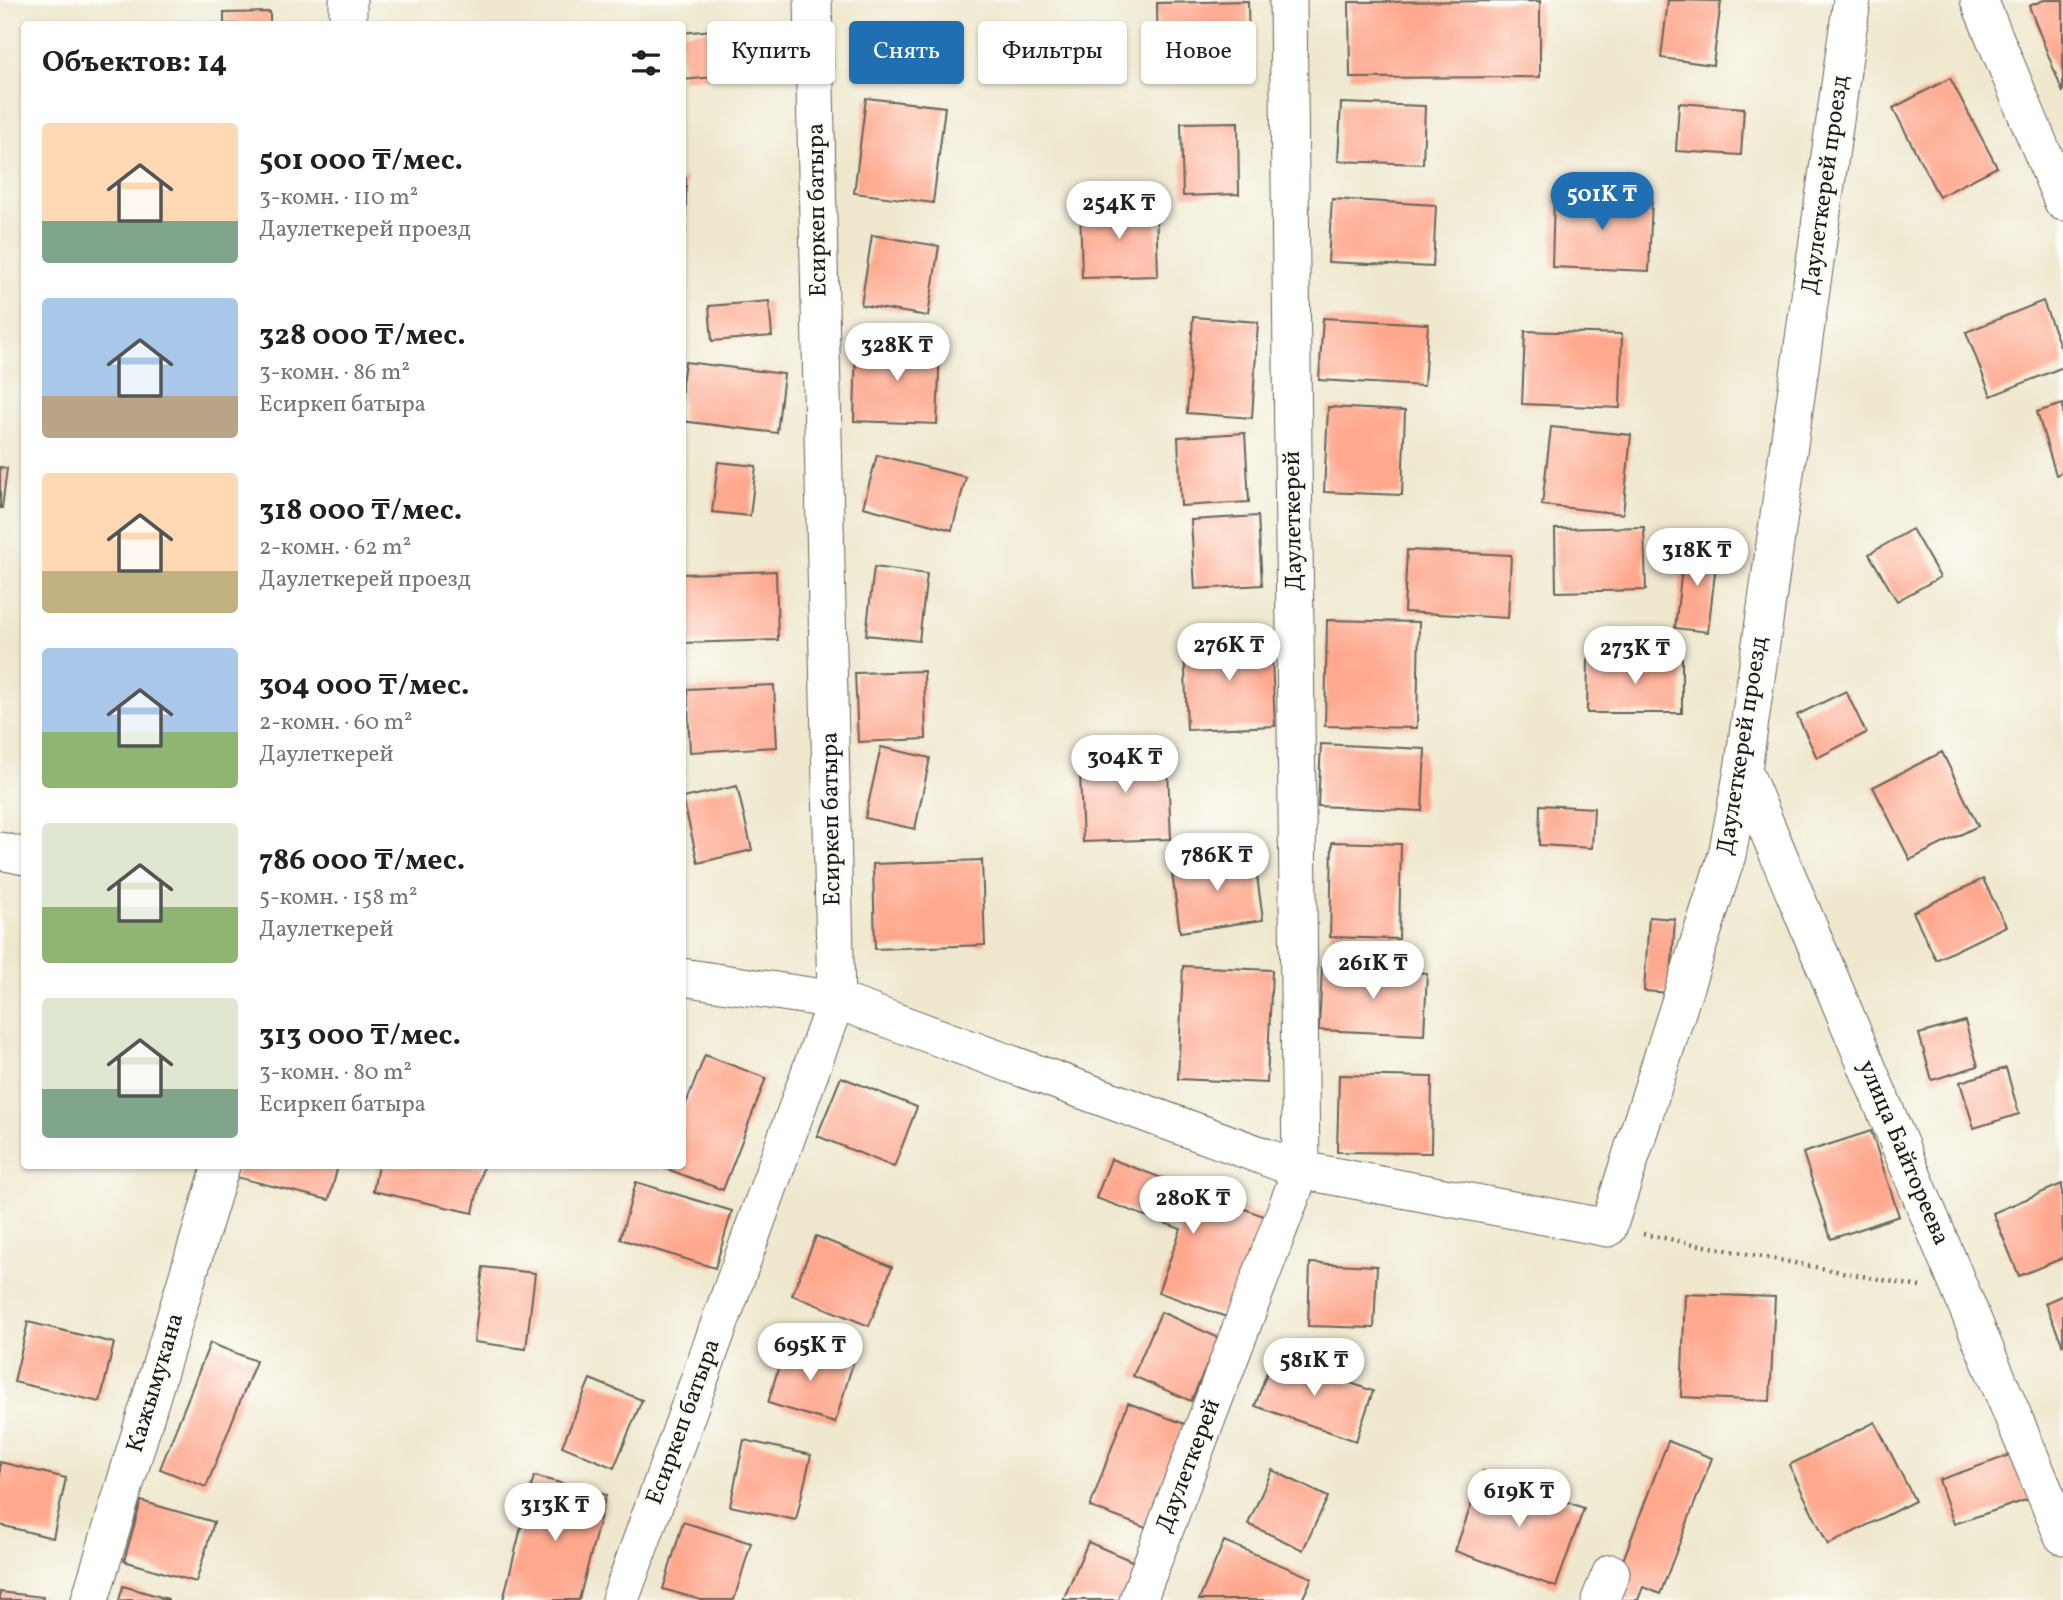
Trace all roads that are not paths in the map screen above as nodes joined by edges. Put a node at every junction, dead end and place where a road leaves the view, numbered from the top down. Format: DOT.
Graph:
graph roads {
  1 [pos="348,0"];
  2 [pos="813,0"];
  3 [pos="1288,0"];
  4 [pos="1852,0"];
  5 [pos="1979,0"];
  6 [pos="348,21"];
  7 [pos="2063,202"];
  8 [pos="1743,770"];
  9 [pos="0,851"];
  10 [pos="21,855"];
  11 [pos="686,978"];
  12 [pos="836,1000"];
  13 [pos="220,1169"];
  14 [pos="1301,1170"];
  15 [pos="2063,1536"];
  16 [pos="90,1600"];
  17 [pos="620,1600"];
  18 [pos="1138,1600"];
  1 -- 6 [label="street"];
  2 -- 12 [label="street, Есиркеп батыра"];
  3 -- 14 [label="street, Даулеткерей"];
  4 -- 8 [label="street, Даулеткерей проезд"];
  5 -- 7 [label="street"];
  8 -- 14 [label="street, Даулеткерей проезд"];
  8 -- 15 [label="street, улица Байтореева"];
  9 -- 10 [label="street"];
  11 -- 12 [label="street"];
  12 -- 14 [label="street"];
  12 -- 17 [label="street, Есиркеп батыра"];
  13 -- 16 [label="street, Кажымукана"];
  14 -- 18 [label="street, Даулеткерей"];
}
